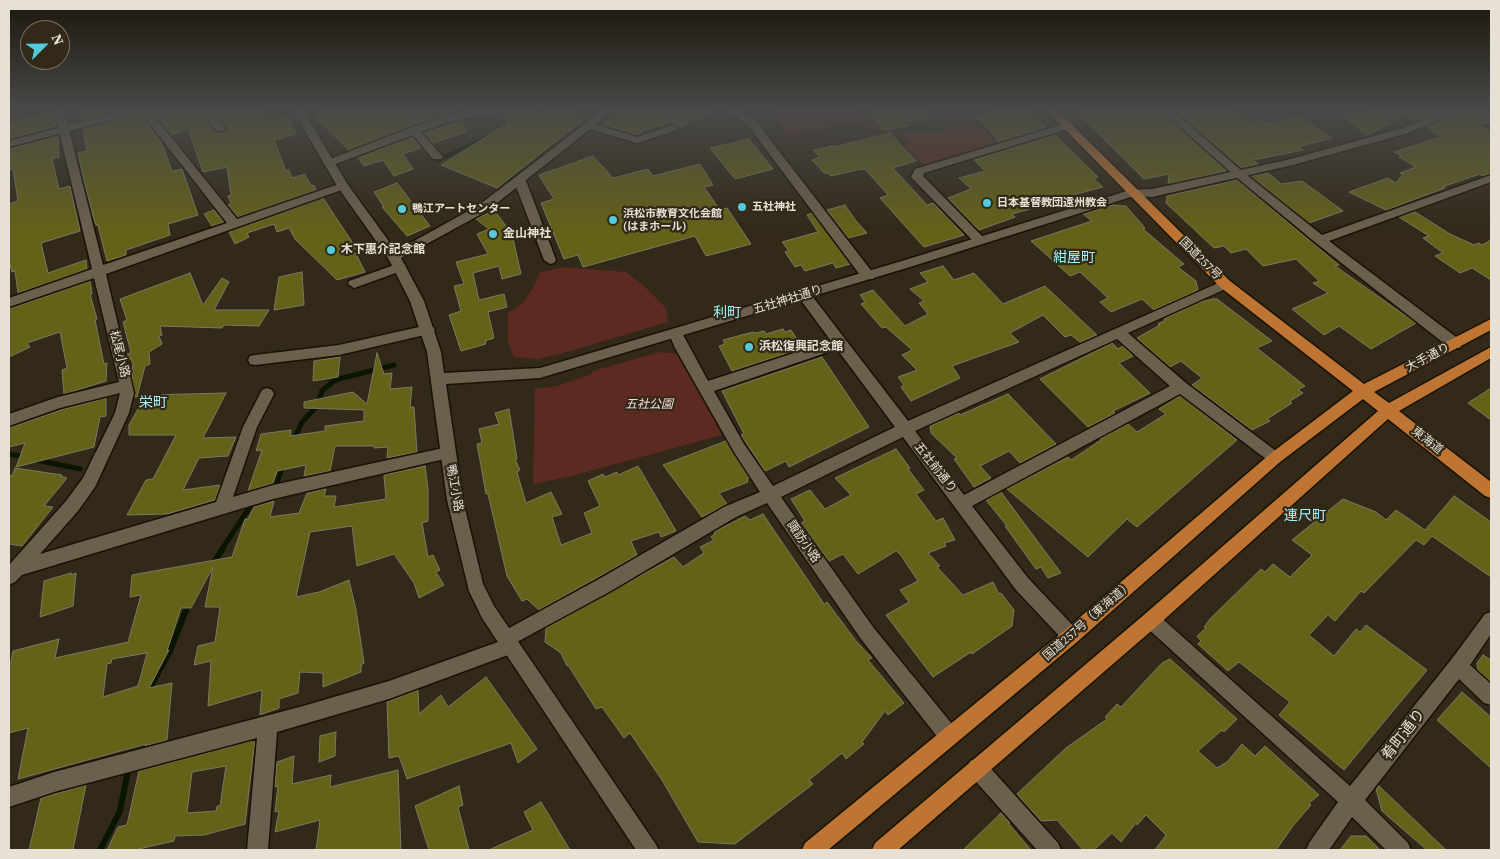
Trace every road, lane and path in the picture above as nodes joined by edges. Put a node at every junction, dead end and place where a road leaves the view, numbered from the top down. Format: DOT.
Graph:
graph roads {
  1 [pos="69,150"];
  2 [pos="176,150"];
  3 [pos="322,150"];
  4 [pos="363,150"];
  5 [pos="431,150"];
  6 [pos="559,150"];
  7 [pos="773,150"];
  8 [pos="988,150"];
  9 [pos="1091,150"];
  10 [pos="1212,150"];
  11 [pos="1331,150"];
  12 [pos="437,157"];
  13 [pos="330,163"];
  14 [pos="1239,174"];
  15 [pos="1491,178"];
  16 [pos="520,181"];
  17 [pos="343,186"];
  18 [pos="1134,192"];
  19 [pos="234,224"];
  20 [pos="980,240"];
  21 [pos="1320,240"];
  22 [pos="550,260"];
  23 [pos="397,262"];
  24 [pos="99,270"];
  25 [pos="868,276"];
  26 [pos="354,284"];
  27 [pos="1225,284"];
  28 [pos="804,295"];
  29 [pos="9,303"];
  30 [pos="1491,324"];
  31 [pos="428,330"];
  32 [pos="1119,333"];
  33 [pos="676,334"];
  34 [pos="840,344"];
  35 [pos="1455,344"];
  36 [pos="1491,352"];
  37 [pos="255,360"];
  38 [pos="437,378"];
  39 [pos="126,386"];
  40 [pos="1181,387"];
  41 [pos="705,388"];
  42 [pos="1364,391"];
  43 [pos="267,394"];
  44 [pos="1388,411"];
  45 [pos="9,420"];
  46 [pos="906,430"];
  47 [pos="448,453"];
  48 [pos="1275,458"];
  49 [pos="1491,491"];
  50 [pos="770,495"];
  51 [pos="962,503"];
  52 [pos="222,507"];
  53 [pos="11,573"];
  54 [pos="1151,620"];
  55 [pos="1491,620"];
  56 [pos="1071,636"];
  57 [pos="510,646"];
  58 [pos="1458,666"];
  59 [pos="1491,696"];
  60 [pos="268,725"];
  61 [pos="949,736"];
  62 [pos="977,768"];
  63 [pos="9,796"];
  64 [pos="1352,801"];
  65 [pos="258,850"];
  66 [pos="648,850"];
  67 [pos="812,850"];
  68 [pos="882,850"];
  69 [pos="1051,850"];
  70 [pos="1316,850"];
  71 [pos="1401,850"];
  1 -- 24 [label="street, 松尾小路"];
  2 -- 19 [label="street"];
  3 -- 13 [label="street, 鴨江小路"];
  4 -- 13 [label="street"];
  5 -- 12 [label="street"];
  6 -- 16 [label="street"];
  7 -- 25 [label="street"];
  8 -- 20 [label="street"];
  9 -- 18 [label="highway, 国道257号"];
  10 -- 14 [label="street"];
  11 -- 14 [label="street, 五社神社通り"];
  13 -- 17 [label="street, 鴨江小路"];
  14 -- 18 [label="street, 五社神社通り"];
  14 -- 21 [label="street"];
  15 -- 21 [label="street"];
  16 -- 22 [label="street"];
  16 -- 23 [label="street"];
  17 -- 19 [label="street"];
  17 -- 23 [label="street, 鴨江小路"];
  18 -- 20 [label="street, 五社神社通り"];
  18 -- 27 [label="highway, 国道257号"];
  19 -- 24 [label="street"];
  20 -- 25 [label="street, 五社神社通り"];
  21 -- 35 [label="street"];
  23 -- 26 [label="street"];
  23 -- 31 [label="street, 鴨江小路"];
  24 -- 29 [label="street"];
  24 -- 39 [label="street, 松尾小路"];
  25 -- 28 [label="street, 五社神社通り"];
  27 -- 32 [label="street"];
  27 -- 42 [label="highway, 国道257号"];
  28 -- 33 [label="street, 五社神社通り"];
  28 -- 34 [label="street, 五社前通り"];
  30 -- 35 [label="highway, 大手通り"];
  31 -- 37 [label="street"];
  31 -- 38 [label="street, 鴨江小路"];
  32 -- 40 [label="street"];
  32 -- 46 [label="street"];
  33 -- 38 [label="street, 五社神社通り"];
  33 -- 41 [label="street, 諏訪小路"];
  34 -- 41 [label="street"];
  34 -- 46 [label="street, 五社前通り"];
  35 -- 42 [label="highway, 大手通り"];
  36 -- 44 [label="highway, 大手通り"];
  38 -- 47 [label="street, 鴨江小路"];
  39 -- 45 [label="street"];
  39 -- 53 [label="street, 松尾小路"];
  40 -- 48 [label="street"];
  40 -- 51 [label="street"];
  41 -- 50 [label="street, 諏訪小路"];
  42 -- 44 [label="highway, 東海道"];
  42 -- 48 [label="highway, 国道257号（東海道）"];
  43 -- 52 [label="street"];
  44 -- 49 [label="highway, 東海道"];
  44 -- 54 [label="highway"];
  46 -- 50 [label="street"];
  46 -- 51 [label="street, 五社前通り"];
  47 -- 52 [label="street"];
  47 -- 57 [label="street, 鴨江小路"];
  48 -- 56 [label="highway, 国道257号（東海道）"];
  50 -- 57 [label="street"];
  50 -- 61 [label="street, 諏訪小路"];
  51 -- 56 [label="street, 五社前通り"];
  52 -- 53 [label="street"];
  54 -- 62 [label="highway"];
  54 -- 64 [label="street"];
  55 -- 58 [label="street, 肴町通り"];
  56 -- 61 [label="highway, 国道257号（東海道）"];
  57 -- 60 [label="street"];
  57 -- 66 [label="street, 鴨江小路"];
  58 -- 59 [label="street"];
  58 -- 64 [label="street, 肴町通り"];
  60 -- 63 [label="street"];
  60 -- 65 [label="street"];
  61 -- 67 [label="highway, 国道257号（東海道）"];
  62 -- 68 [label="highway"];
  62 -- 69 [label="street"];
  64 -- 70 [label="street, 肴町通り"];
  64 -- 71 [label="street"];
}
